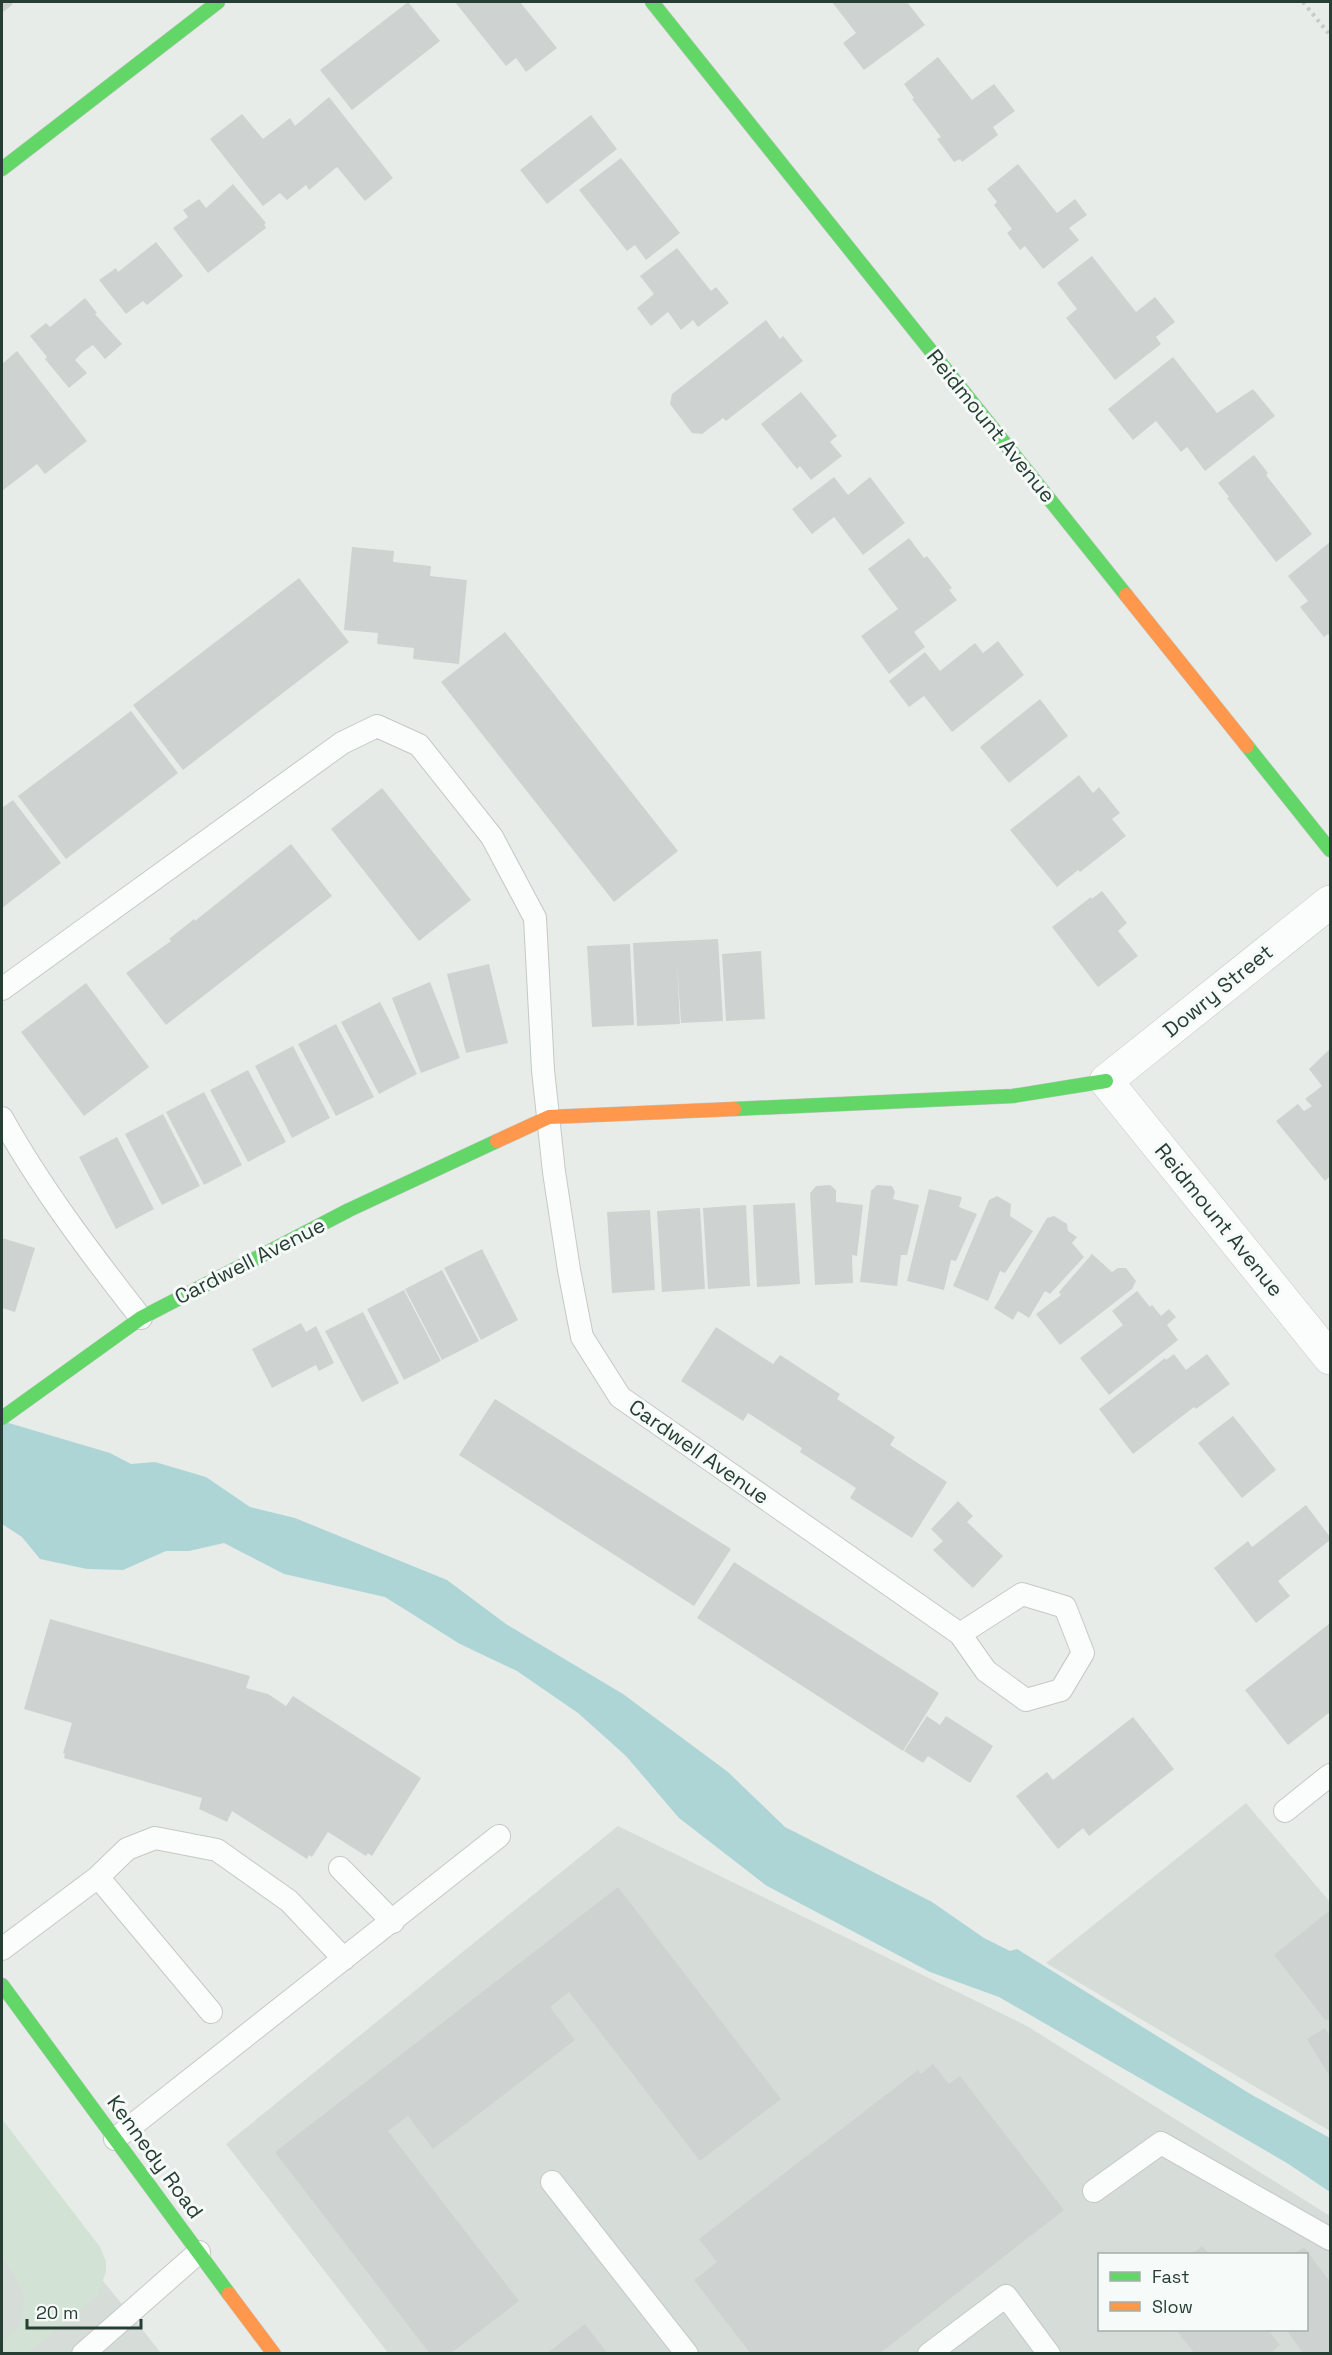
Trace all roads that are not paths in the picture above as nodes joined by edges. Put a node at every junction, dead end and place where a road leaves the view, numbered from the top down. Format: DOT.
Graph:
graph roads {
  1 [pos="218,2"];
  2 [pos="652,2"];
  3 [pos="2,169"];
  4 [pos="1330,850"];
  5 [pos="1330,902"];
  6 [pos="2,989"];
  7 [pos="1106,1081"];
  8 [pos="549,1117"];
  9 [pos="2,1118"];
  10 [pos="12,1154"];
  11 [pos="141,1318"];
  12 [pos="1330,1358"];
  13 [pos="2,1418"];
  14 [pos="960,1634"];
  15 [pos="1330,1775"];
  16 [pos="1285,1811"];
  17 [pos="499,1836"];
  18 [pos="340,1868"];
  19 [pos="99,1877"];
  20 [pos="393,1922"];
  21 [pos="2,1949"];
  22 [pos="345,1959"];
  23 [pos="2,1985"];
  24 [pos="211,2012"];
  25 [pos="115,2139"];
  26 [pos="552,2182"];
  27 [pos="1094,2191"];
  28 [pos="1330,2239"];
  29 [pos="199,2252"];
  30 [pos="83,2354"];
  31 [pos="274,2354"];
  32 [pos="687,2354"];
  33 [pos="929,2354"];
  34 [pos="1049,2354"];
  1 -- 3 [label="street"];
  2 -- 4 [label="street, Reidmount Avenue"];
  5 -- 7 [label="street, Dowry Street"];
  6 -- 8 [label="lane"];
  7 -- 8 [label="street, Cardwell Avenue"];
  7 -- 12 [label="street, Reidmount Avenue"];
  8 -- 11 [label="street, Cardwell Avenue"];
  8 -- 14 [label="lane, Cardwell Avenue"];
  9 -- 10 [label="lane"];
  10 -- 11 [label="lane"];
  11 -- 13 [label="street, Cardwell Avenue"];
  14 -- 14 [label="lane, Cardwell Avenue"];
  15 -- 16 [label="lane"];
  17 -- 20 [label="lane"];
  18 -- 20 [label="lane"];
  19 -- 21 [label="lane"];
  19 -- 22 [label="lane"];
  19 -- 24 [label="lane"];
  20 -- 22 [label="lane"];
  22 -- 25 [label="lane"];
  23 -- 25 [label="street, Kennedy Road"];
  25 -- 29 [label="street, Kennedy Road"];
  26 -- 32 [label="lane"];
  27 -- 28 [label="lane"];
  29 -- 30 [label="lane"];
  29 -- 31 [label="street, Kennedy Road"];
  33 -- 34 [label="lane"];
}
